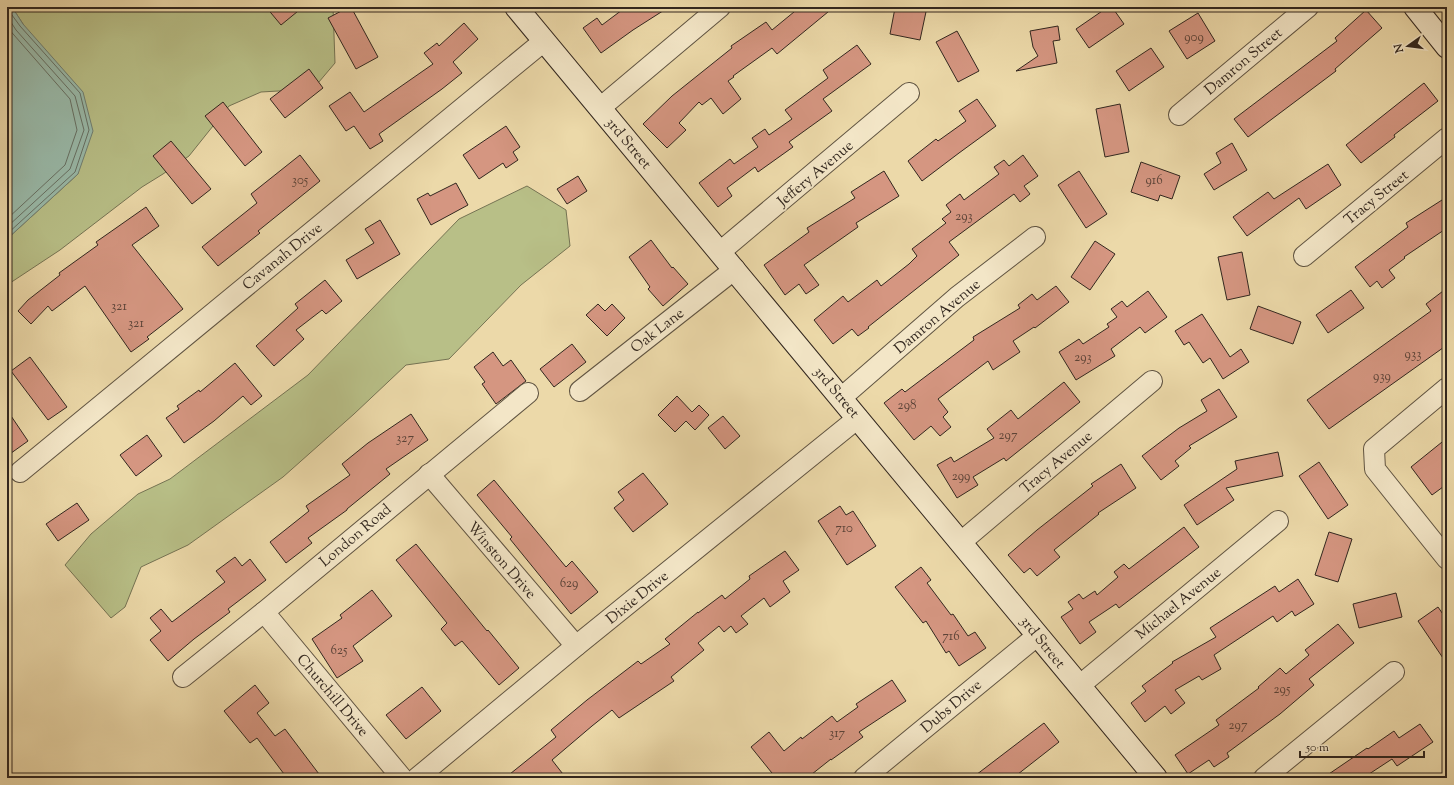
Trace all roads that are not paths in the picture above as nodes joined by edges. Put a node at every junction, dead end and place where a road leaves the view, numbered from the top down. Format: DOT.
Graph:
graph roads {
  1 [pos="516,7"];
  2 [pos="720,7"];
  3 [pos="1308,7"];
  4 [pos="1415,7"];
  5 [pos="544,41"];
  6 [pos="1447,47"];
  7 [pos="909,94"];
  8 [pos="600,108"];
  9 [pos="1178,115"];
  10 [pos="1447,138"];
  11 [pos="1035,237"];
  12 [pos="720,252"];
  13 [pos="1304,256"];
  14 [pos="734,269"];
  15 [pos="1152,381"];
  16 [pos="1447,388"];
  17 [pos="580,391"];
  18 [pos="528,393"];
  19 [pos="841,398"];
  20 [pos="858,418"];
  21 [pos="20,472"];
  22 [pos="429,474"];
  23 [pos="1278,522"];
  24 [pos="961,542"];
  25 [pos="1447,559"];
  26 [pos="264,612"];
  27 [pos="1038,635"];
  28 [pos="576,646"];
  29 [pos="1394,672"];
  30 [pos="183,677"];
  31 [pos="1079,686"];
  32 [pos="402,778"];
  33 [pos="417,778"];
  34 [pos="864,778"];
  35 [pos="1156,778"];
  36 [pos="1264,778"];
  1 -- 5 [label="street, 3rd Street"];
  2 -- 8 [label="street"];
  3 -- 9 [label="street, Damron Street"];
  4 -- 6 [label="street"];
  5 -- 8 [label="street, 3rd Street"];
  5 -- 21 [label="street, Cavanah Drive"];
  7 -- 12 [label="street, Jeffery Avenue"];
  8 -- 12 [label="street, 3rd Street"];
  10 -- 13 [label="street, Tracy Street"];
  11 -- 19 [label="street, Damron Avenue"];
  12 -- 14 [label="street, 3rd Street"];
  14 -- 17 [label="street, Oak Lane"];
  14 -- 19 [label="street, 3rd Street"];
  15 -- 24 [label="street, Tracy Avenue"];
  16 -- 25 [label="street"];
  18 -- 22 [label="street, London Road"];
  19 -- 20 [label="street, 3rd Street"];
  20 -- 24 [label="street, 3rd Street"];
  20 -- 28 [label="street, Dixie Drive"];
  22 -- 26 [label="street, London Road"];
  22 -- 28 [label="street, Winston Drive"];
  23 -- 31 [label="street, Michael Avenue"];
  24 -- 27 [label="street, 3rd Street"];
  26 -- 30 [label="street, London Road"];
  26 -- 32 [label="street, Churchill Drive"];
  27 -- 31 [label="street, 3rd Street"];
  27 -- 34 [label="street, Dubs Drive"];
  28 -- 33 [label="street, Dixie Drive"];
  29 -- 36 [label="street"];
  31 -- 35 [label="street, 3rd Street"];
}
